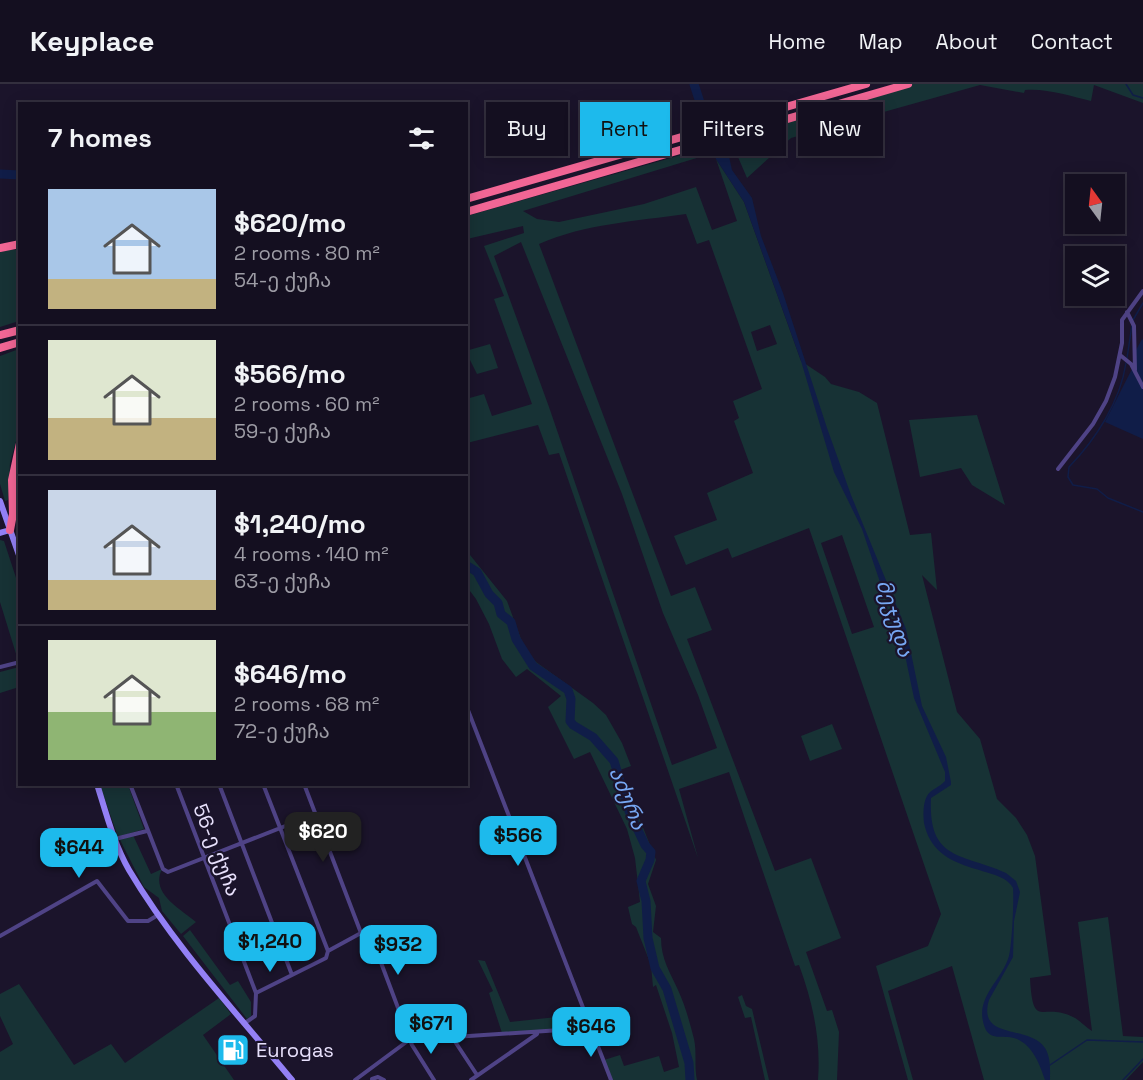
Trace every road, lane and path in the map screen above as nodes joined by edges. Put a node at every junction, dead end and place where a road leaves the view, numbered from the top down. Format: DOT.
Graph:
graph roads {
  1 [pos="866,84"];
  2 [pos="908,84"];
  3 [pos="468,198"];
  4 [pos="468,211"];
  5 [pos="18,242"];
  6 [pos="0,243"];
  7 [pos="18,243"];
  8 [pos="0,248"];
  9 [pos="1143,291"];
  10 [pos="1127,311"];
  11 [pos="18,330"];
  12 [pos="0,335"];
  13 [pos="18,343"];
  14 [pos="0,348"];
  15 [pos="1120,355"];
  16 [pos="1135,370"];
  17 [pos="1143,387"];
  18 [pos="18,452"];
  19 [pos="1058,469"];
  20 [pos="0,501"];
  21 [pos="10,530"];
  22 [pos="0,533"];
  23 [pos="18,552"];
  24 [pos="18,662"];
  25 [pos="0,667"];
  26 [pos="468,710"];
  27 [pos="98,786"];
  28 [pos="131,786"];
  29 [pos="177,786"];
  30 [pos="220,786"];
  31 [pos="264,786"];
  32 [pos="305,786"];
  33 [pos="316,814"];
  34 [pos="280,828"];
  35 [pos="147,831"];
  36 [pos="115,839"];
  37 [pos="242,843"];
  38 [pos="204,858"];
  39 [pos="158,915"];
  40 [pos="361,933"];
  41 [pos="0,936"];
  42 [pos="328,951"];
  43 [pos="292,975"];
  44 [pos="256,993"];
  45 [pos="245,1023"];
  46 [pos="591,1028"];
  47 [pos="538,1033"];
  48 [pos="452,1037"];
  49 [pos="409,1040"];
  50 [pos="367,1071"];
  51 [pos="477,1075"];
  52 [pos="371,1079"];
  53 [pos="292,1080"];
  54 [pos="355,1080"];
  55 [pos="384,1080"];
  56 [pos="434,1080"];
  57 [pos="471,1080"];
  58 [pos="611,1080"];
  1 -- 3 [label="highway"];
  2 -- 4 [label="highway"];
  5 -- 6 [label="highway"];
  7 -- 8 [label="highway"];
  9 -- 10 [label="street"];
  10 -- 15 [label="street"];
  10 -- 16 [label="street"];
  11 -- 12 [label="highway"];
  13 -- 14 [label="highway"];
  15 -- 16 [label="street"];
  15 -- 19 [label="street"];
  16 -- 17 [label="street"];
  18 -- 21 [label="highway"];
  20 -- 21 [label="main road"];
  21 -- 22 [label="main road"];
  21 -- 23 [label="main road"];
  24 -- 25 [label="street"];
  26 -- 46 [label="street"];
  27 -- 36 [label="main road"];
  28 -- 35 [label="street"];
  29 -- 38 [label="street, 56-ე ქუჩა"];
  30 -- 37 [label="street"];
  31 -- 34 [label="street"];
  32 -- 33 [label="street"];
  33 -- 34 [label="street"];
  33 -- 40 [label="street"];
  34 -- 37 [label="street"];
  34 -- 42 [label="street"];
  35 -- 36 [label="street"];
  35 -- 38 [label="street"];
  36 -- 39 [label="main road"];
  37 -- 38 [label="street"];
  37 -- 43 [label="street"];
  38 -- 44 [label="street, 56-ე ქუჩა"];
  39 -- 41 [label="street"];
  39 -- 45 [label="main road"];
  40 -- 42 [label="street"];
  40 -- 49 [label="street"];
  42 -- 43 [label="street"];
  43 -- 44 [label="street"];
  44 -- 45 [label="street"];
  45 -- 53 [label="main road"];
  46 -- 47 [label="street"];
  46 -- 58 [label="street"];
  47 -- 48 [label="street"];
  47 -- 51 [label="street"];
  48 -- 49 [label="street"];
  48 -- 51 [label="street"];
  49 -- 50 [label="street"];
  49 -- 56 [label="street"];
  50 -- 52 [label="street"];
  50 -- 54 [label="street"];
  51 -- 57 [label="street"];
  52 -- 55 [label="street"];
}
